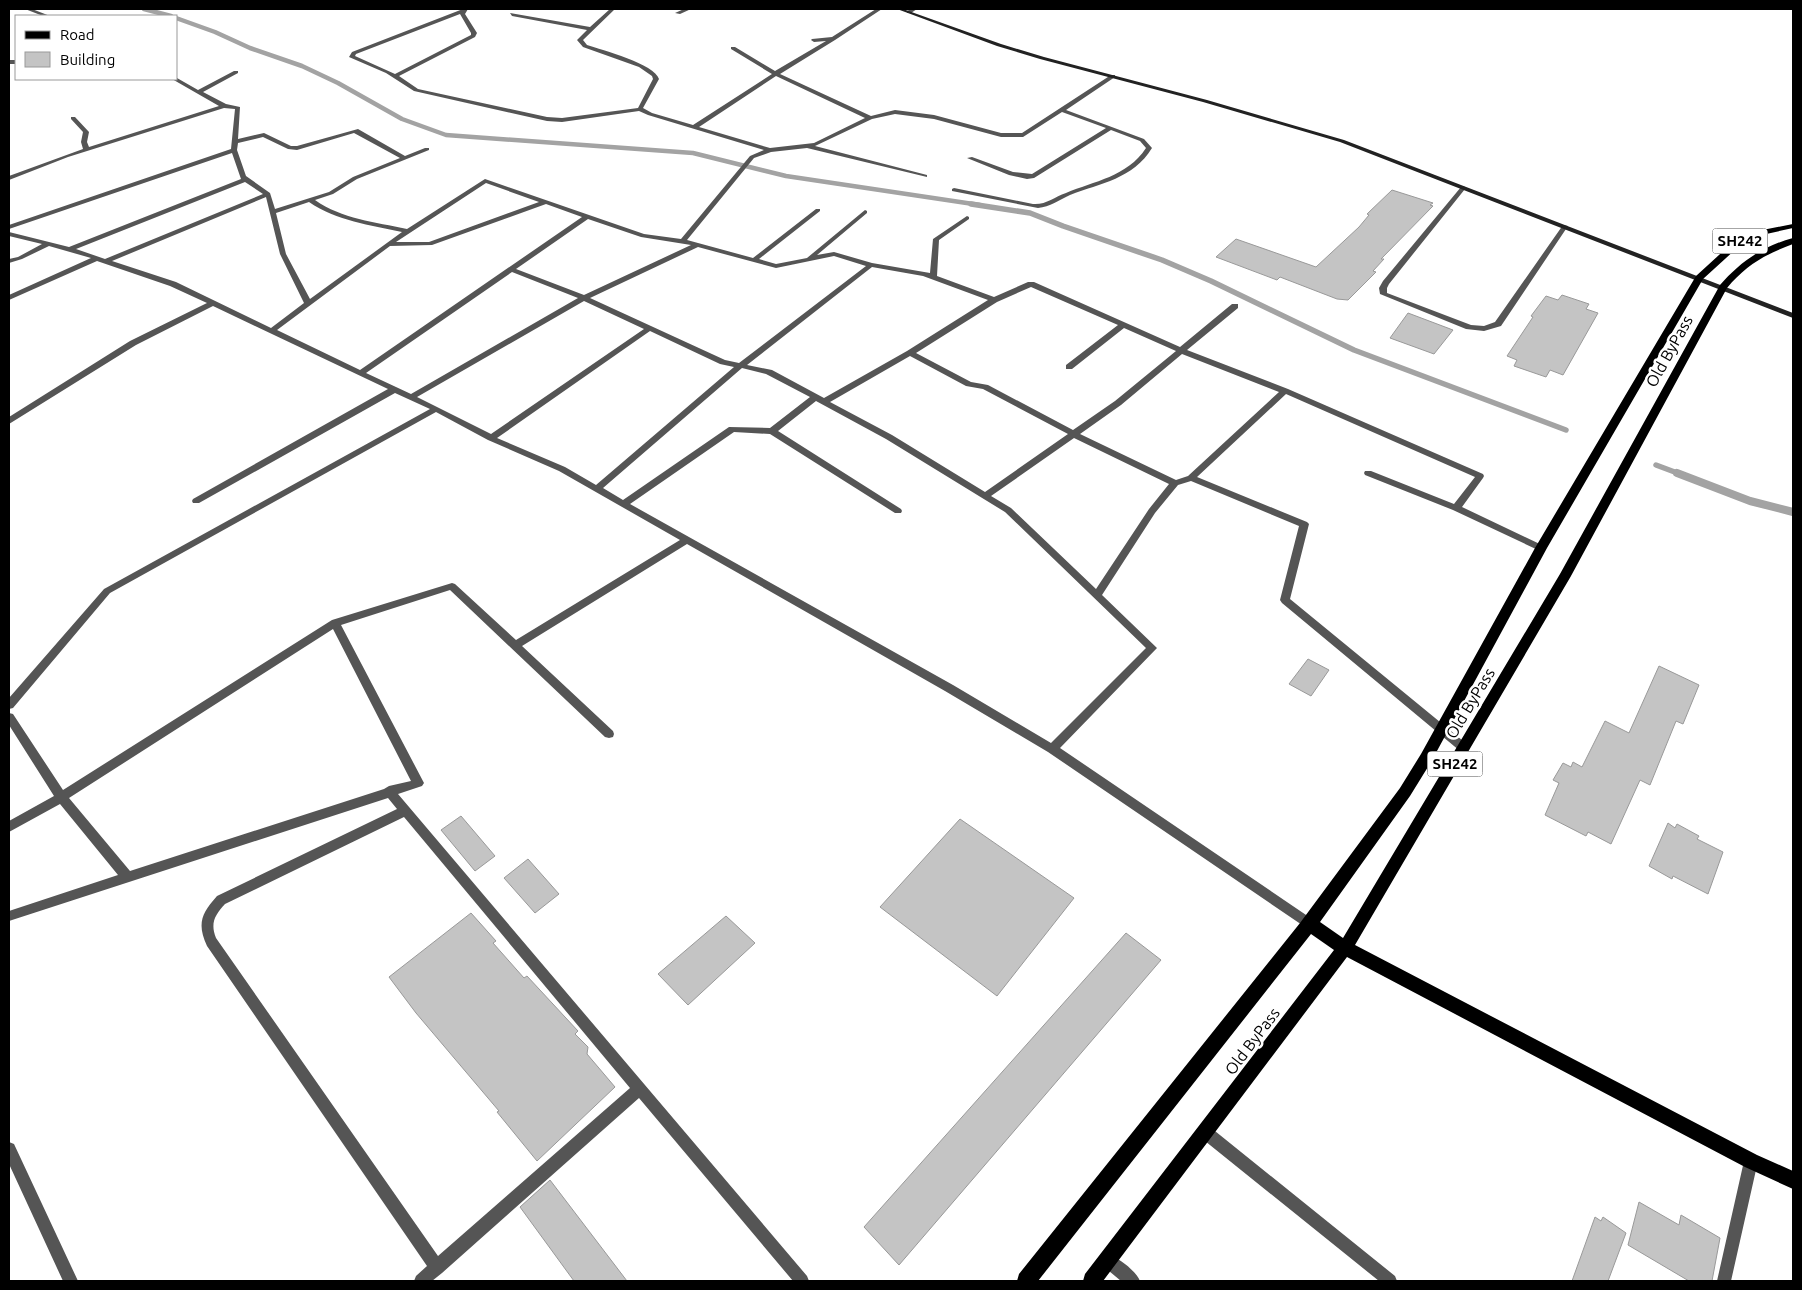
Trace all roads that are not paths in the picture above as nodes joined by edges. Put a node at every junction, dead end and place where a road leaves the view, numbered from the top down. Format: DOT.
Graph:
graph roads {
  1 [pos="28,9"];
  2 [pos="613,9"];
  3 [pos="688,9"];
  4 [pos="879,9"];
  5 [pos="900,9"];
  6 [pos="464,10"];
  7 [pos="912,11"];
  8 [pos="678,13"];
  9 [pos="512,14"];
  10 [pos="44,15"];
  11 [pos="590,29"];
  12 [pos="833,39"];
  13 [pos="814,40"];
  14 [pos="733,48"];
  15 [pos="236,72"];
  16 [pos="775,74"];
  17 [pos="395,76"];
  18 [pos="1113,76"];
  19 [pos="177,80"];
  20 [pos="200,91"];
  21 [pos="224,106"];
  22 [pos="640,109"];
  23 [pos="1061,110"];
  24 [pos="74,118"];
  25 [pos="870,118"];
  26 [pos="694,127"];
  27 [pos="1111,128"];
  28 [pos="235,142"];
  29 [pos="808,146"];
  30 [pos="427,148"];
  31 [pos="87,150"];
  32 [pos="234,150"];
  33 [pos="770,150"];
  34 [pos="405,158"];
  35 [pos="970,158"];
  36 [pos="925,176"];
  37 [pos="9,178"];
  38 [pos="246,180"];
  39 [pos="1463,188"];
  40 [pos="954,190"];
  41 [pos="268,194"];
  42 [pos="310,200"];
  43 [pos="546,202"];
  44 [pos="818,210"];
  45 [pos="272,212"];
  46 [pos="865,212"];
  47 [pos="588,216"];
  48 [pos="967,218"];
  49 [pos="1565,226"];
  50 [pos="1793,226"];
  51 [pos="9,227"];
  52 [pos="409,231"];
  53 [pos="9,234"];
  54 [pos="1793,241"];
  55 [pos="683,242"];
  56 [pos="49,243"];
  57 [pos="388,244"];
  58 [pos="697,245"];
  59 [pos="70,249"];
  60 [pos="102,259"];
  61 [pos="810,259"];
  62 [pos="754,260"];
  63 [pos="9,261"];
  64 [pos="871,265"];
  65 [pos="511,269"];
  66 [pos="933,277"];
  67 [pos="1699,278"];
  68 [pos="1723,288"];
  69 [pos="9,298"];
  70 [pos="584,298"];
  71 [pos="994,300"];
  72 [pos="213,303"];
  73 [pos="308,303"];
  74 [pos="1235,306"];
  75 [pos="1793,316"];
  76 [pos="1123,324"];
  77 [pos="650,328"];
  78 [pos="271,331"];
  79 [pos="1182,351"];
  80 [pos="910,353"];
  81 [pos="740,366"];
  82 [pos="1069,367"];
  83 [pos="360,373"];
  84 [pos="394,389"];
  85 [pos="1285,390"];
  86 [pos="411,397"];
  87 [pos="819,400"];
  88 [pos="436,409"];
  89 [pos="9,421"];
  90 [pos="772,431"];
  91 [pos="1074,434"];
  92 [pos="491,438"];
  93 [pos="1368,473"];
  94 [pos="1191,478"];
  95 [pos="1175,483"];
  96 [pos="597,489"];
  97 [pos="985,496"];
  98 [pos="196,501"];
  99 [pos="623,504"];
  100 [pos="1456,508"];
  101 [pos="898,511"];
  102 [pos="686,540"];
  103 [pos="1541,548"];
  104 [pos="1097,595"];
  105 [pos="335,623"];
  106 [pos="515,646"];
  107 [pos="9,705"];
  108 [pos="9,717"];
  109 [pos="1440,729"];
  110 [pos="609,734"];
  111 [pos="1464,748"];
  112 [pos="1052,749"];
  113 [pos="389,791"];
  114 [pos="61,797"];
  115 [pos="406,810"];
  116 [pos="9,827"];
  117 [pos="127,877"];
  118 [pos="9,916"];
  119 [pos="1308,923"];
  120 [pos="1345,948"];
  121 [pos="638,1089"];
  122 [pos="1205,1132"];
  123 [pos="9,1150"];
  124 [pos="1751,1161"];
  125 [pos="1793,1180"];
  126 [pos="1108,1261"];
  127 [pos="437,1268"];
  128 [pos="71,1281"];
  129 [pos="421,1281"];
  130 [pos="802,1281"];
  131 [pos="1026,1281"];
  132 [pos="1092,1281"];
  133 [pos="1133,1281"];
  134 [pos="1390,1281"];
  135 [pos="1724,1281"];
  1 -- 10 [label="street"];
  2 -- 11 [label="street"];
  3 -- 8 [label="street"];
  4 -- 12 [label="street"];
  5 -- 7 [label="street"];
  6 -- 17 [label="street"];
  6 -- 17 [label="street"];
  7 -- 18 [label="street"];
  9 -- 11 [label="street"];
  11 -- 22 [label="street"];
  12 -- 13 [label="street"];
  12 -- 16 [label="street"];
  14 -- 16 [label="street"];
  15 -- 20 [label="street"];
  16 -- 25 [label="street"];
  16 -- 26 [label="street"];
  17 -- 22 [label="street"];
  18 -- 23 [label="street"];
  18 -- 39 [label="street"];
  19 -- 20 [label="street"];
  20 -- 21 [label="street"];
  21 -- 28 [label="street"];
  21 -- 31 [label="street"];
  22 -- 26 [label="street"];
  23 -- 25 [label="street"];
  23 -- 27 [label="street"];
  24 -- 31 [label="street"];
  25 -- 29 [label="street"];
  26 -- 33 [label="street"];
  27 -- 35 [label="street"];
  27 -- 40 [label="street"];
  28 -- 32 [label="street"];
  28 -- 34 [label="street"];
  29 -- 33 [label="street"];
  29 -- 36 [label="street"];
  30 -- 34 [label="street"];
  31 -- 37 [label="street"];
  32 -- 38 [label="street"];
  32 -- 51 [label="street"];
  33 -- 55 [label="street"];
  34 -- 42 [label="street"];
  38 -- 41 [label="street"];
  38 -- 59 [label="street"];
  39 -- 49 [label="street"];
  39 -- 49 [label="street"];
  41 -- 45 [label="street"];
  41 -- 60 [label="street"];
  42 -- 45 [label="street"];
  42 -- 52 [label="street"];
  43 -- 47 [label="street"];
  43 -- 52 [label="street"];
  43 -- 57 [label="street"];
  44 -- 62 [label="street"];
  45 -- 73 [label="street"];
  46 -- 61 [label="street"];
  47 -- 55 [label="street"];
  47 -- 65 [label="street"];
  48 -- 66 [label="street"];
  49 -- 67 [label="street"];
  50 -- 67 [label="main road, SH242"];
  52 -- 57 [label="street"];
  53 -- 56 [label="street"];
  54 -- 68 [label="main road, Old ByPass / SH242"];
  55 -- 58 [label="street"];
  56 -- 59 [label="street"];
  56 -- 63 [label="street"];
  57 -- 73 [label="street"];
  58 -- 62 [label="street"];
  58 -- 70 [label="street"];
  59 -- 60 [label="street"];
  60 -- 69 [label="street"];
  60 -- 72 [label="street"];
  61 -- 62 [label="street"];
  61 -- 64 [label="street"];
  64 -- 66 [label="street"];
  64 -- 81 [label="street"];
  65 -- 70 [label="street"];
  65 -- 83 [label="street"];
  66 -- 71 [label="street"];
  67 -- 68 [label="street"];
  67 -- 103 [label="main road"];
  68 -- 75 [label="street"];
  68 -- 111 [label="main road, Old ByPass / SH242"];
  70 -- 77 [label="street"];
  70 -- 86 [label="street"];
  71 -- 76 [label="street"];
  71 -- 80 [label="street"];
  72 -- 78 [label="street"];
  72 -- 89 [label="street"];
  73 -- 78 [label="street"];
  74 -- 79 [label="street"];
  76 -- 79 [label="street"];
  76 -- 82 [label="street"];
  77 -- 81 [label="street"];
  77 -- 92 [label="street"];
  78 -- 83 [label="street"];
  79 -- 85 [label="street"];
  79 -- 91 [label="street"];
  80 -- 87 [label="street"];
  80 -- 91 [label="street"];
  81 -- 87 [label="street"];
  81 -- 96 [label="street"];
  83 -- 84 [label="street"];
  84 -- 86 [label="street"];
  84 -- 98 [label="street"];
  85 -- 94 [label="street"];
  85 -- 100 [label="street"];
  86 -- 88 [label="street"];
  87 -- 90 [label="street"];
  87 -- 97 [label="street"];
  88 -- 92 [label="street"];
  88 -- 107 [label="street"];
  90 -- 99 [label="street"];
  90 -- 101 [label="street"];
  91 -- 95 [label="street"];
  91 -- 97 [label="street"];
  92 -- 96 [label="street"];
  93 -- 100 [label="street"];
  94 -- 95 [label="street"];
  94 -- 109 [label="street"];
  95 -- 104 [label="street"];
  96 -- 99 [label="street"];
  97 -- 104 [label="street"];
  99 -- 102 [label="street"];
  100 -- 103 [label="street"];
  102 -- 106 [label="street"];
  102 -- 112 [label="street"];
  103 -- 109 [label="main road"];
  104 -- 112 [label="street"];
  105 -- 106 [label="street"];
  105 -- 113 [label="street"];
  105 -- 114 [label="street"];
  106 -- 110 [label="street"];
  108 -- 114 [label="street"];
  109 -- 111 [label="street"];
  109 -- 119 [label="main road"];
  111 -- 120 [label="main road, Old ByPass / SH242"];
  112 -- 119 [label="street"];
  113 -- 115 [label="street"];
  113 -- 117 [label="street"];
  114 -- 116 [label="street"];
  114 -- 117 [label="street"];
  115 -- 121 [label="street"];
  115 -- 127 [label="street"];
  117 -- 118 [label="street"];
  119 -- 120 [label="main road"];
  119 -- 131 [label="main road"];
  120 -- 122 [label="main road, Old ByPass / SH242"];
  120 -- 124 [label="main road"];
  121 -- 127 [label="street"];
  121 -- 130 [label="street"];
  122 -- 126 [label="main road, Old ByPass / SH242"];
  122 -- 134 [label="street"];
  123 -- 128 [label="street"];
  124 -- 125 [label="main road"];
  124 -- 135 [label="street"];
  126 -- 132 [label="main road, Old ByPass / SH242"];
  126 -- 133 [label="street"];
  127 -- 129 [label="street"];
}
